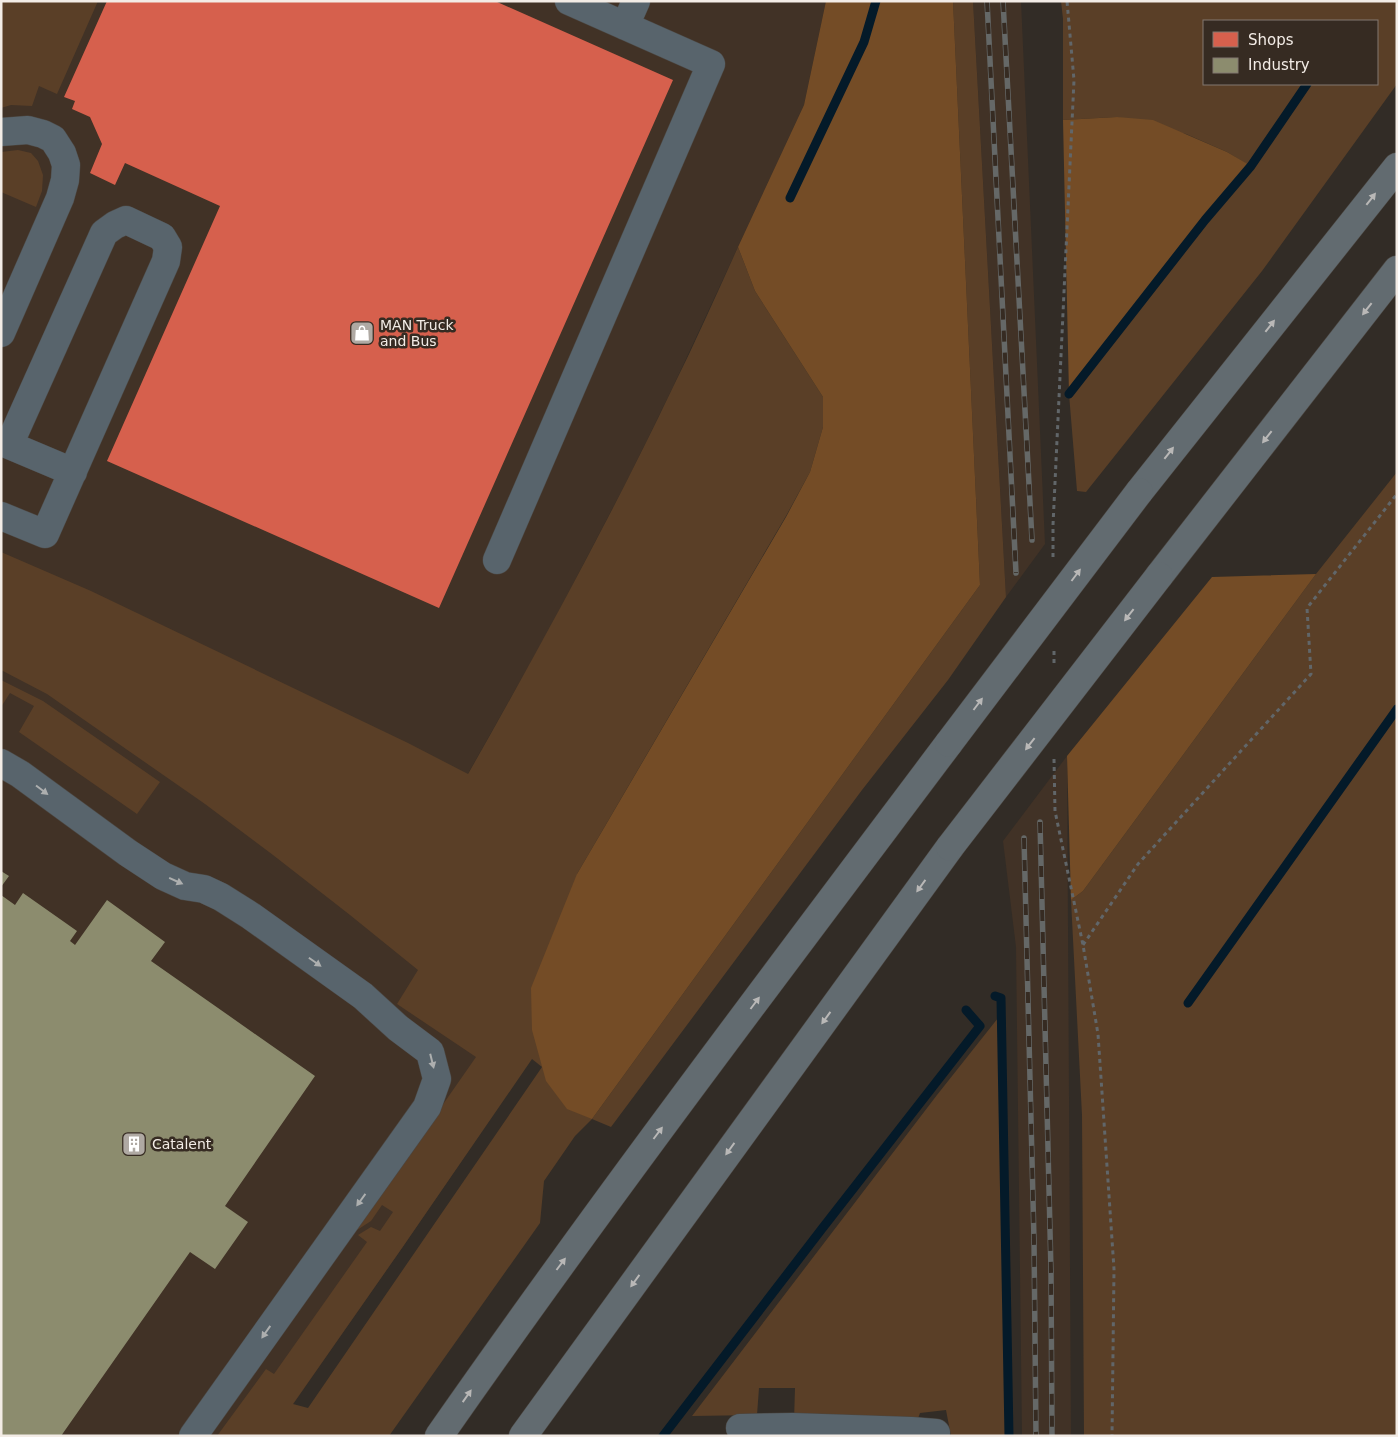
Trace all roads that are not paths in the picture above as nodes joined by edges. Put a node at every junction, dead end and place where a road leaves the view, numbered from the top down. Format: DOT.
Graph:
graph roads {
  1 [pos="569,1"];
  2 [pos="636,1"];
  3 [pos="625,26"];
  4 [pos="1,132"];
  5 [pos="1397,167"];
  6 [pos="1397,270"];
  7 [pos="1,333"];
  8 [pos="5,444"];
  9 [pos="73,472"];
  10 [pos="1,516"];
  11 [pos="497,560"];
  12 [pos="1,764"];
  13 [pos="740,1428"];
  14 [pos="935,1429"];
  15 [pos="193,1436"];
  16 [pos="439,1436"];
  17 [pos="523,1436"];
  1 -- 3 [label="street"];
  2 -- 3 [label="street"];
  3 -- 11 [label="street"];
  4 -- 7 [label="street"];
  16 -- 5 [label="highway, one-way, bridge"];
  6 -- 17 [label="highway, one-way, bridge"];
  8 -- 9 [label="street"];
  8 -- 9 [label="street"];
  9 -- 10 [label="street"];
  12 -- 15 [label="street, one-way"];
  13 -- 14 [label="street"];
}
